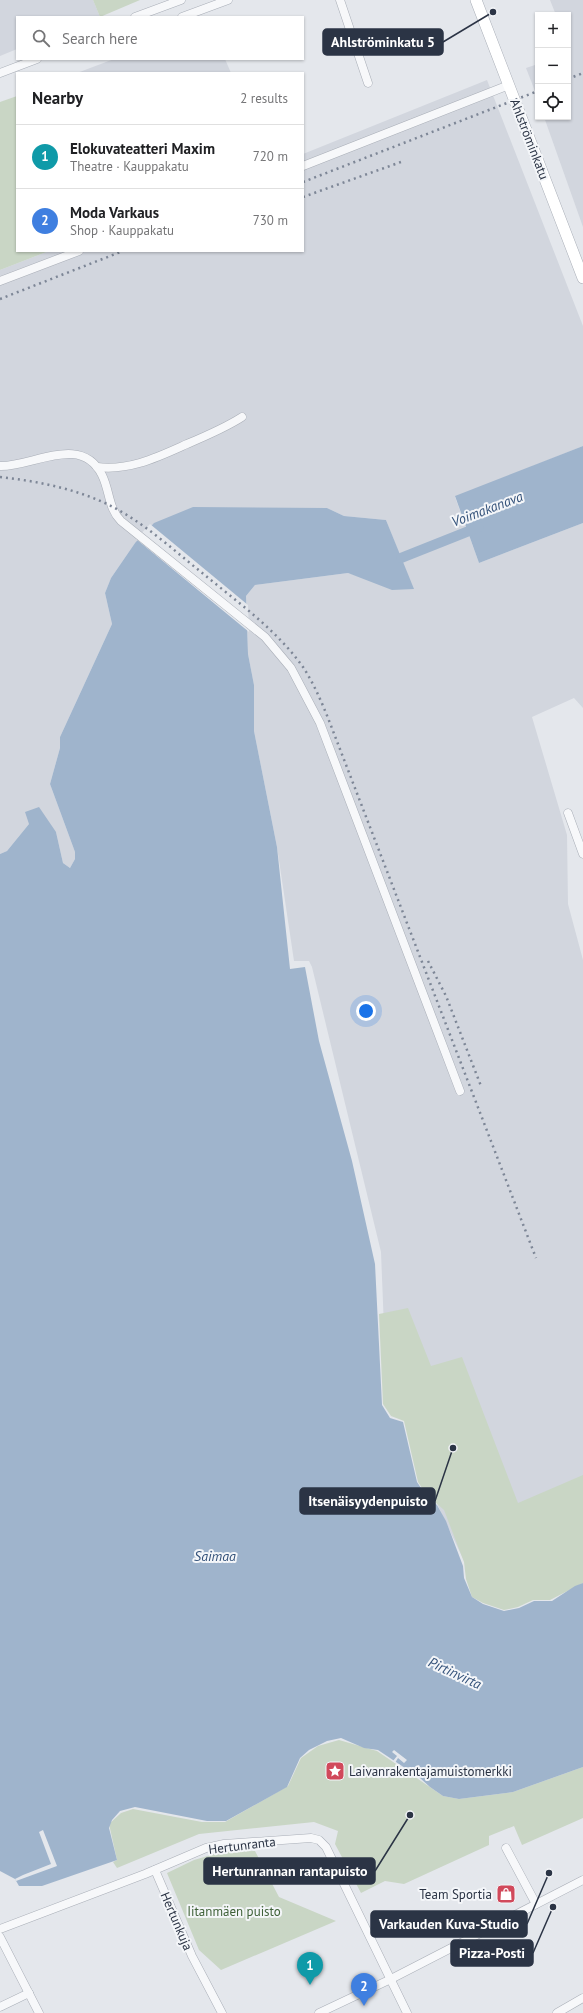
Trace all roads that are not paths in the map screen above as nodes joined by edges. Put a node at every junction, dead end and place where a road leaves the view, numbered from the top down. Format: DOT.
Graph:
graph roads {
  1 [pos="181,0"];
  2 [pos="228,0"];
  3 [pos="340,0"];
  4 [pos="476,0"];
  5 [pos="138,16"];
  6 [pos="185,16"];
  7 [pos="34,60"];
  8 [pos="0,73"];
  9 [pos="368,83"];
  10 [pos="509,85"];
  11 [pos="304,166"];
  12 [pos="76,252"];
  13 [pos="583,278"];
  14 [pos="0,281"];
  15 [pos="242,417"];
  16 [pos="0,466"];
  17 [pos="97,467"];
  18 [pos="568,813"];
  19 [pos="583,854"];
  20 [pos="460,1091"];
  21 [pos="506,1848"];
  22 [pos="155,1870"];
  23 [pos="583,1880"];
  24 [pos="536,1904"];
  25 [pos="0,1929"];
  26 [pos="0,1937"];
  27 [pos="391,1979"];
  28 [pos="29,1993"];
  29 [pos="583,1998"];
  30 [pos="0,2007"];
  31 [pos="39,2013"];
  32 [pos="222,2013"];
  33 [pos="319,2013"];
  34 [pos="407,2013"];
  35 [pos="557,2013"];
  1 -- 5 [label="street"];
  2 -- 6 [label="street"];
  3 -- 9 [label="street"];
  4 -- 10 [label="street, Ahlströminkatu"];
  7 -- 8 [label="street"];
  10 -- 11 [label="street"];
  10 -- 13 [label="street, Ahlströminkatu"];
  12 -- 14 [label="street"];
  15 -- 17 [label="street"];
  16 -- 17 [label="street"];
  17 -- 20 [label="street"];
  18 -- 19 [label="street"];
  21 -- 24 [label="street"];
  22 -- 25 [label="street, Hertunranta"];
  22 -- 27 [label="street, Hertunranta"];
  22 -- 32 [label="street, Hertunkuja"];
  23 -- 24 [label="street"];
  24 -- 27 [label="street"];
  26 -- 28 [label="street"];
  27 -- 33 [label="street"];
  27 -- 34 [label="street"];
  28 -- 30 [label="street"];
  28 -- 31 [label="street"];
  29 -- 35 [label="street"];
}
